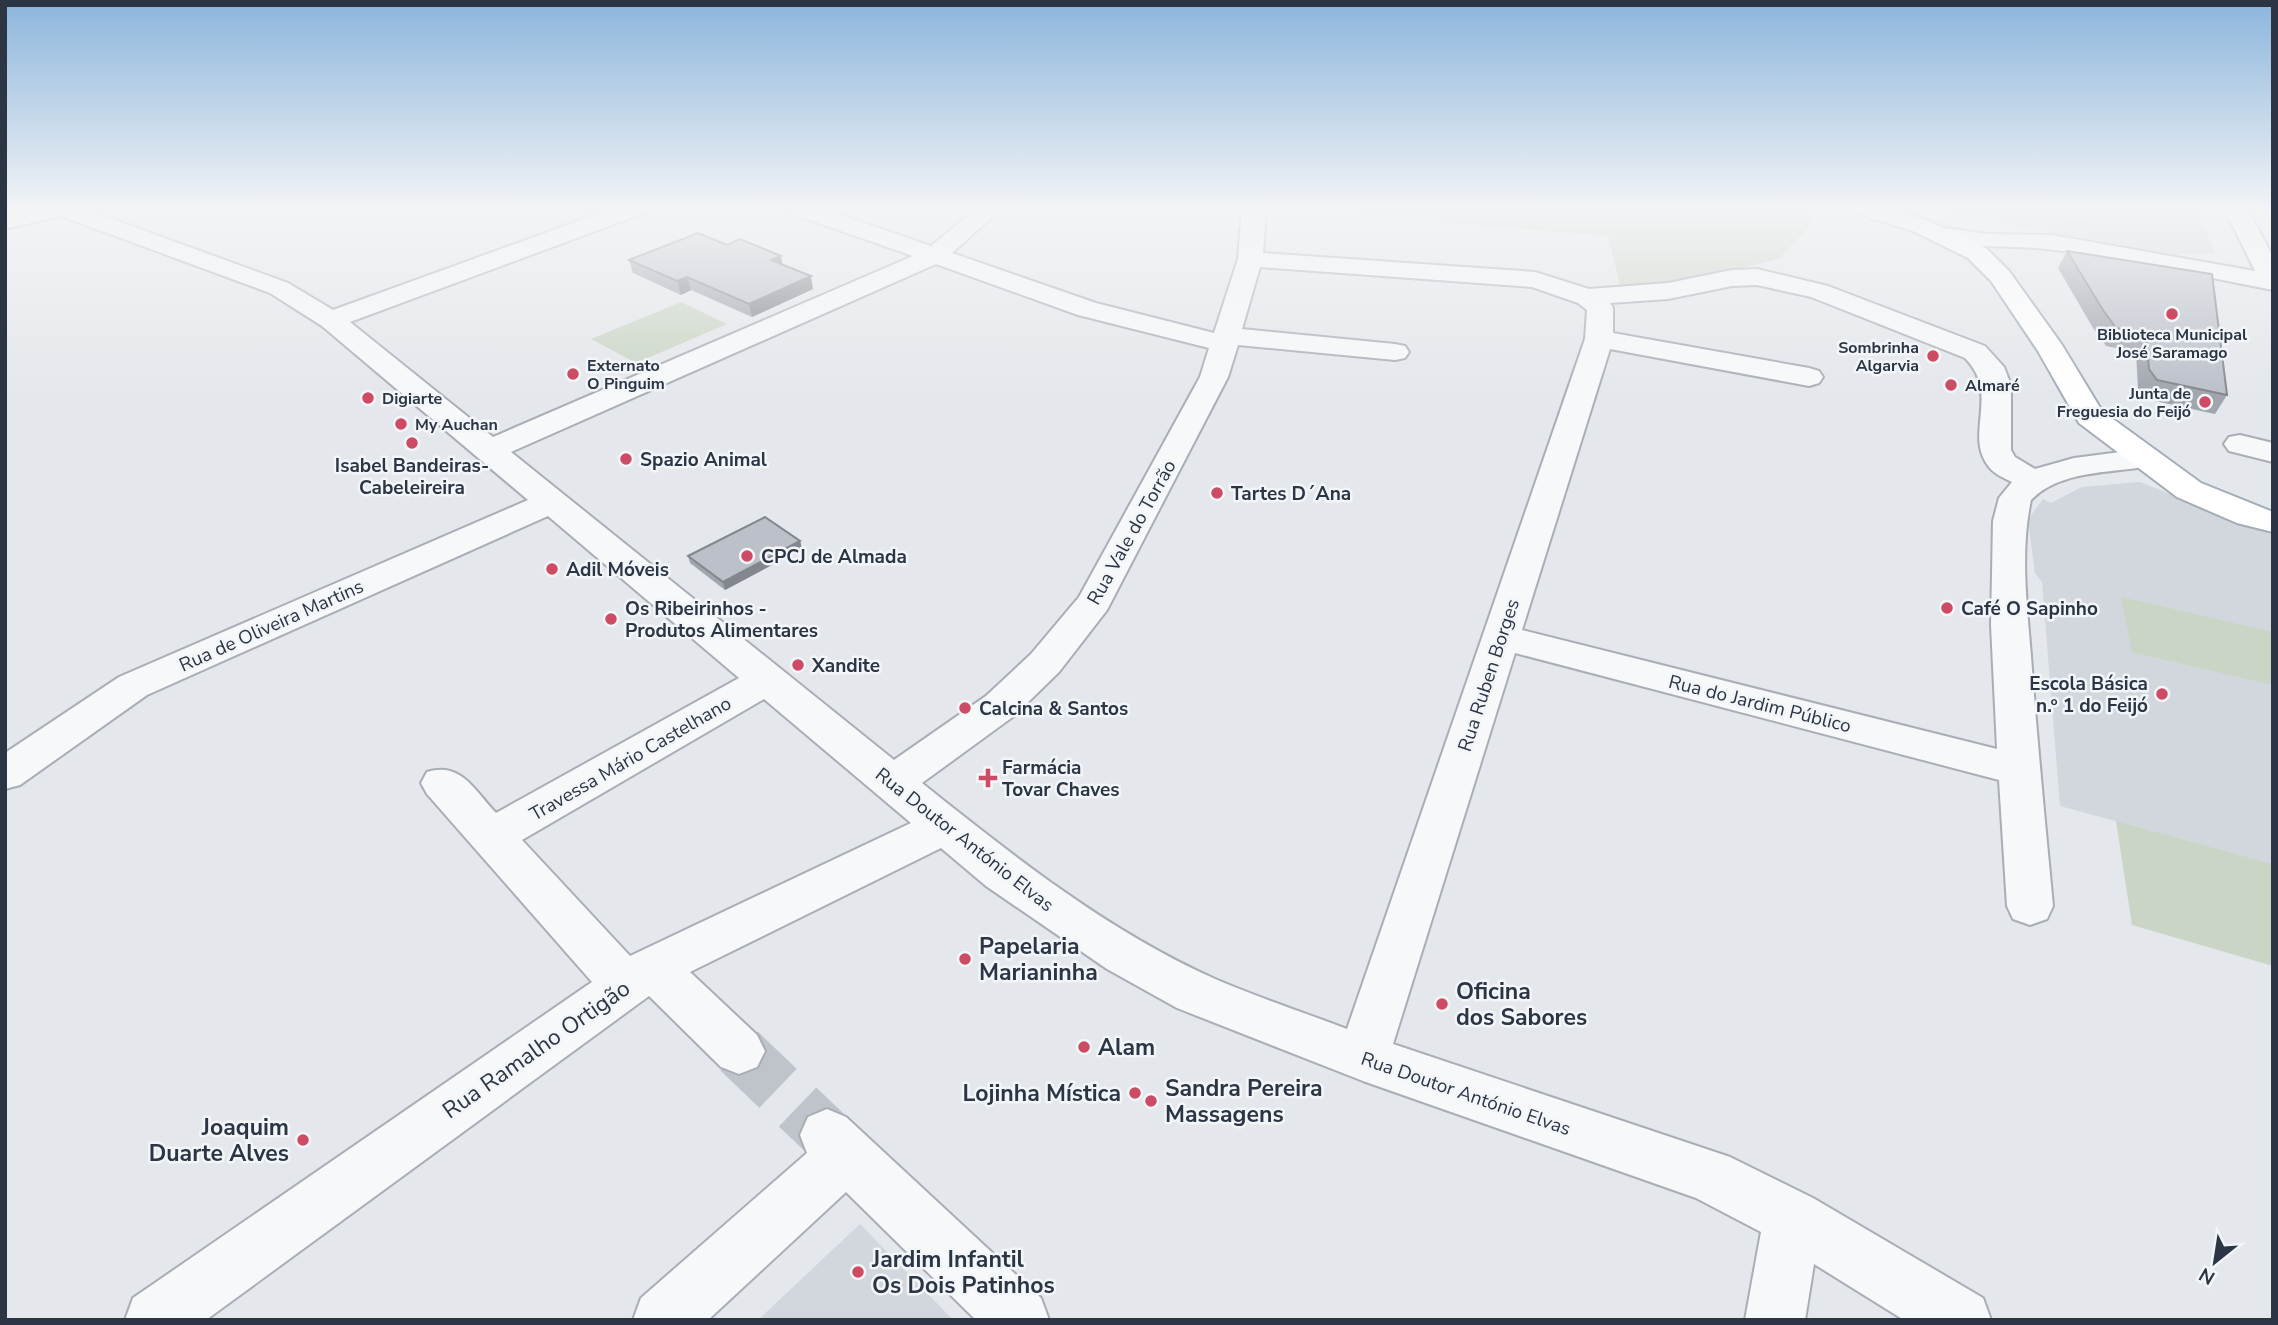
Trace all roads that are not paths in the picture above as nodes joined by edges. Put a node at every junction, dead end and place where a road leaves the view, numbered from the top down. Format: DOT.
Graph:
graph roads {
  1 [pos="230,270"];
  2 [pos="468,270"];
  3 [pos="902,270"];
  4 [pos="974,270"];
  5 [pos="1247,270"];
  6 [pos="1383,270"];
  7 [pos="1995,270"];
  8 [pos="2210,270"];
  9 [pos="2273,281"];
  10 [pos="1587,296"];
  11 [pos="331,320"];
  12 [pos="1599,339"];
  13 [pos="1226,340"];
  14 [pos="1395,352"];
  15 [pos="1809,377"];
  16 [pos="2240,444"];
  17 [pos="489,450"];
  18 [pos="2273,453"];
  19 [pos="2156,465"];
  20 [pos="2034,482"];
  21 [pos="552,502"];
  22 [pos="2273,510"];
  23 [pos="2273,522"];
  24 [pos="1500,637"];
  25 [pos="768,679"];
  26 [pos="11,764"];
  27 [pos="2021,770"];
  28 [pos="892,782"];
  29 [pos="442,783"];
  30 [pos="946,827"];
  31 [pos="491,838"];
  32 [pos="2030,906"];
  33 [pos="639,976"];
  34 [pos="739,1051"];
  35 [pos="1363,1058"];
  36 [pos="1793,1218"];
  37 [pos="155,1320"];
  38 [pos="663,1320"];
  39 [pos="1019,1320"];
  40 [pos="1775,1320"];
  41 [pos="1961,1320"];
  1 -- 11 [label="street, Rua Doutor António Elvas"];
  2 -- 11 [label="street"];
  3 -- 17 [label="street"];
  4 -- 13 [label="street"];
  5 -- 13 [label="street, Rua Vale do Torrão"];
  6 -- 10 [label="street"];
  7 -- 19 [label="main road"];
  8 -- 9 [label="street"];
  10 -- 12 [label="street, Rua Ruben Borges"];
  10 -- 20 [label="street"];
  11 -- 17 [label="street, Rua Doutor António Elvas"];
  12 -- 15 [label="street"];
  12 -- 24 [label="street, Rua Ruben Borges"];
  13 -- 14 [label="street"];
  13 -- 28 [label="street, Rua Vale do Torrão"];
  16 -- 18 [label="street"];
  17 -- 21 [label="street, Rua Doutor António Elvas"];
  19 -- 20 [label="street"];
  19 -- 22 [label="main road"];
  19 -- 23 [label="main road"];
  20 -- 27 [label="street"];
  21 -- 25 [label="street, Rua Doutor António Elvas"];
  21 -- 26 [label="street, Rua de Oliveira Martins"];
  24 -- 27 [label="street, Rua do Jardim Público"];
  24 -- 35 [label="street, Rua Ruben Borges"];
  25 -- 28 [label="street, Rua Doutor António Elvas"];
  25 -- 31 [label="street, Travessa Mário Castelhano"];
  27 -- 32 [label="street"];
  28 -- 30 [label="street, Rua Doutor António Elvas"];
  29 -- 31 [label="street"];
  30 -- 33 [label="street, Rua Ramalho Ortigão"];
  30 -- 35 [label="street, Rua Doutor António Elvas"];
  31 -- 33 [label="street"];
  33 -- 34 [label="street"];
  33 -- 37 [label="street, Rua Ramalho Ortigão"];
  35 -- 36 [label="street, Rua Doutor António Elvas"];
  36 -- 40 [label="street"];
  36 -- 41 [label="street, Rua Doutor António Elvas"];
  38 -- 39 [label="street"];
}
